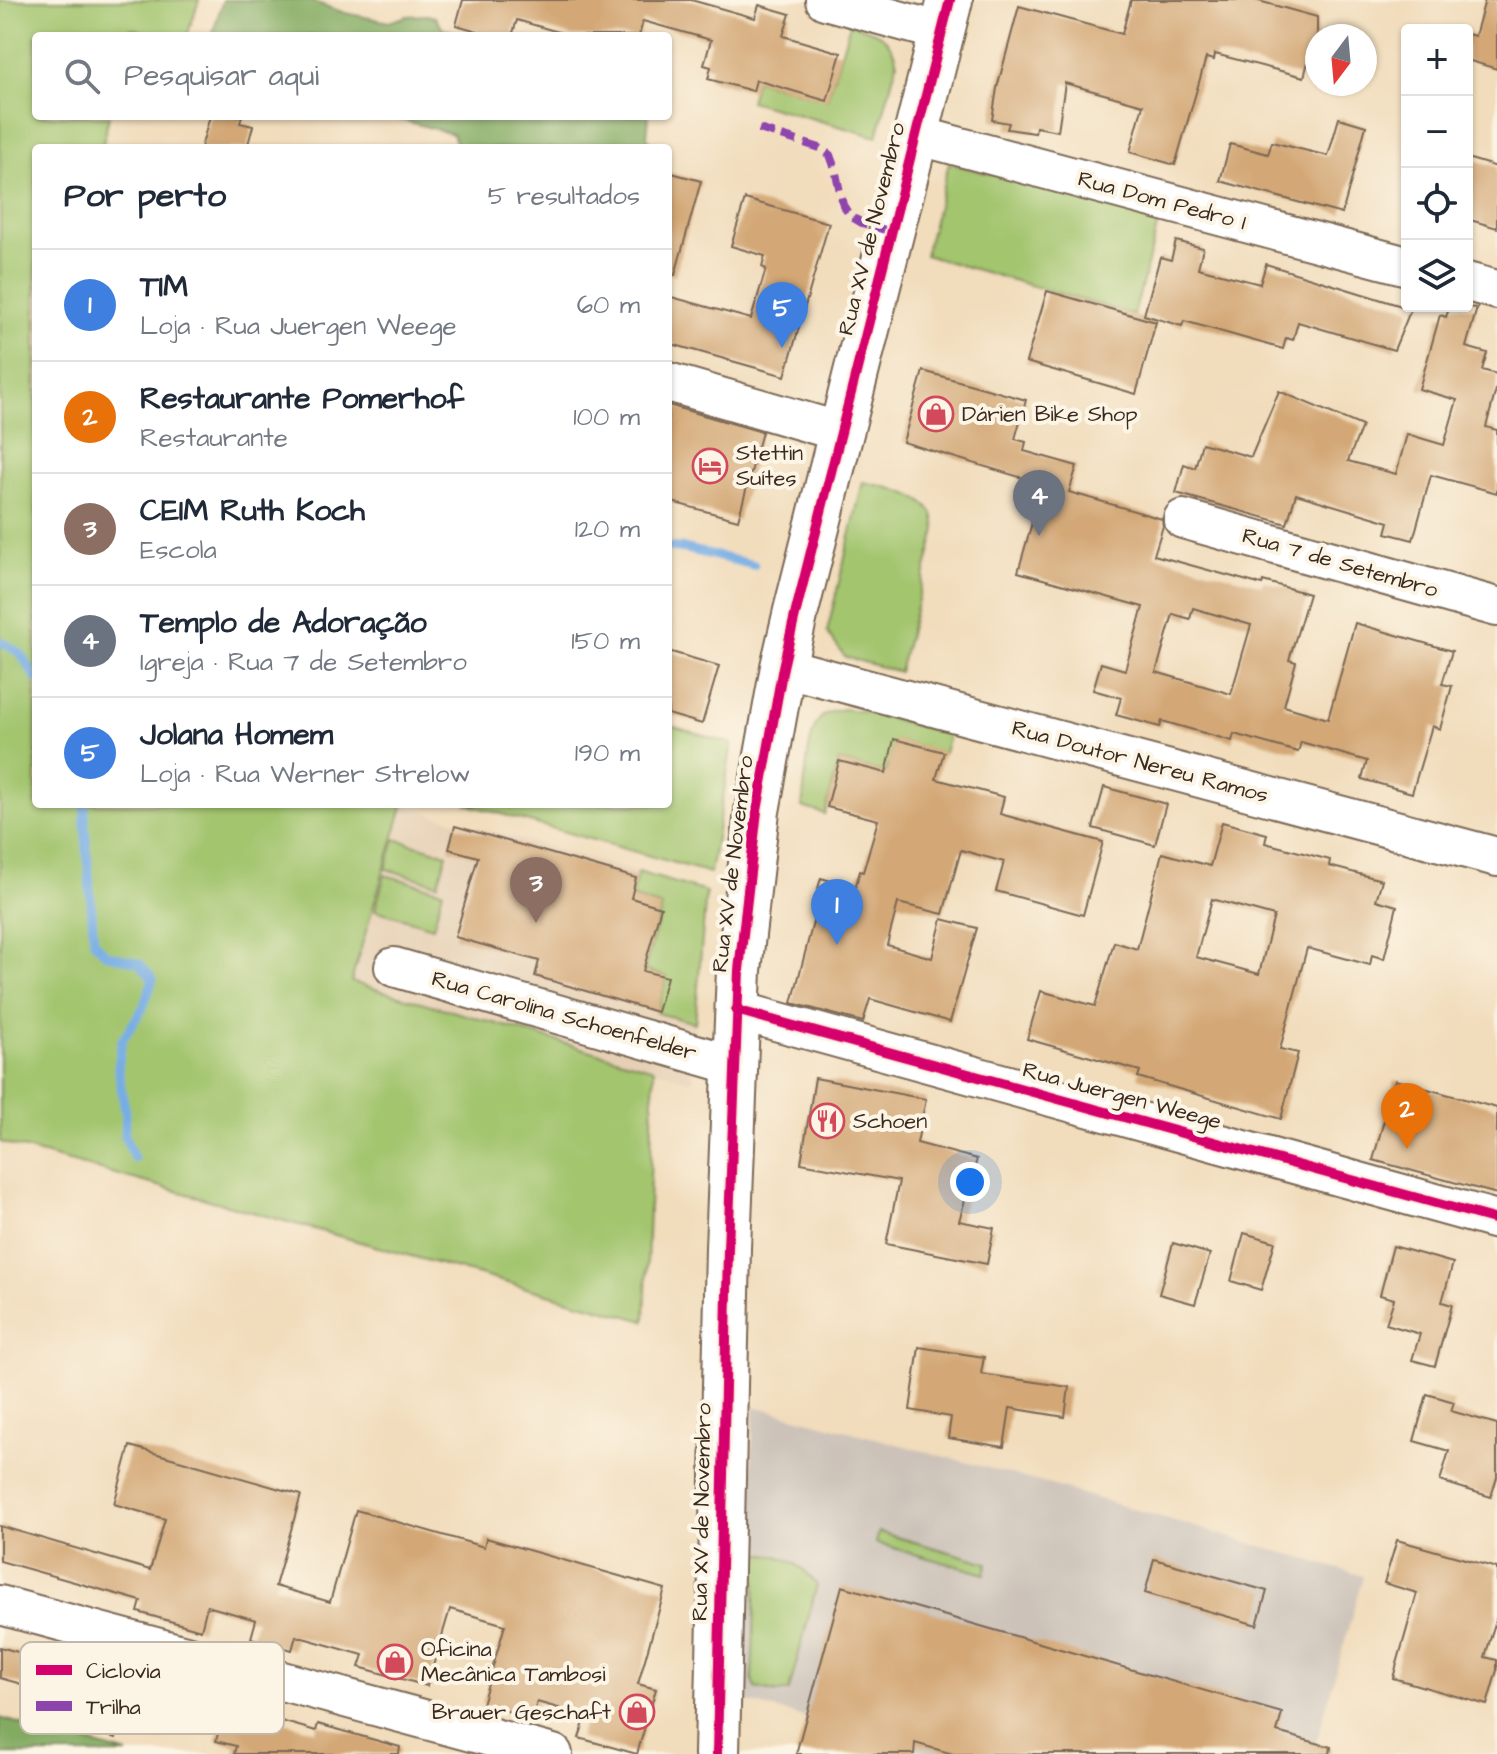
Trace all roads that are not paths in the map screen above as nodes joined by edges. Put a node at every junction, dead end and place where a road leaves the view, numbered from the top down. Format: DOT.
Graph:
graph roads {
  1 [pos="825,0"];
  2 [pos="946,16"];
  3 [pos="916,135"];
  4 [pos="1401,264"];
  5 [pos="1473,284"];
  6 [pos="1497,290"];
  7 [pos="672,383"];
  8 [pos="841,432"];
  9 [pos="1183,519"];
  10 [pos="1497,607"];
  11 [pos="783,667"];
  12 [pos="1497,857"];
  13 [pos="394,967"];
  14 [pos="736,1010"];
  15 [pos="734,1065"];
  16 [pos="1497,1220"];
  17 [pos="0,1605"];
  18 [pos="137,1642"];
  19 [pos="284,1682"];
  20 [pos="553,1754"];
  21 [pos="717,1754"];
  1 -- 2 [label="street"];
  2 -- 3 [label="main road, Rua XV de Novembro"];
  3 -- 4 [label="street, Rua Dom Pedro I"];
  3 -- 8 [label="main road, Rua XV de Novembro"];
  5 -- 6 [label="street"];
  7 -- 8 [label="street"];
  8 -- 11 [label="main road, Rua XV de Novembro"];
  9 -- 10 [label="street, Rua 7 de Setembro"];
  11 -- 12 [label="street, Rua Doutor Nereu Ramos"];
  11 -- 14 [label="main road, Rua XV de Novembro"];
  13 -- 15 [label="street, Rua Carolina Schoenfelder"];
  14 -- 15 [label="main road, Rua XV de Novembro"];
  14 -- 16 [label="street, Rua Juergen Weege"];
  15 -- 21 [label="main road, Rua XV de Novembro"];
  17 -- 18 [label="street"];
  19 -- 20 [label="street"];
}
